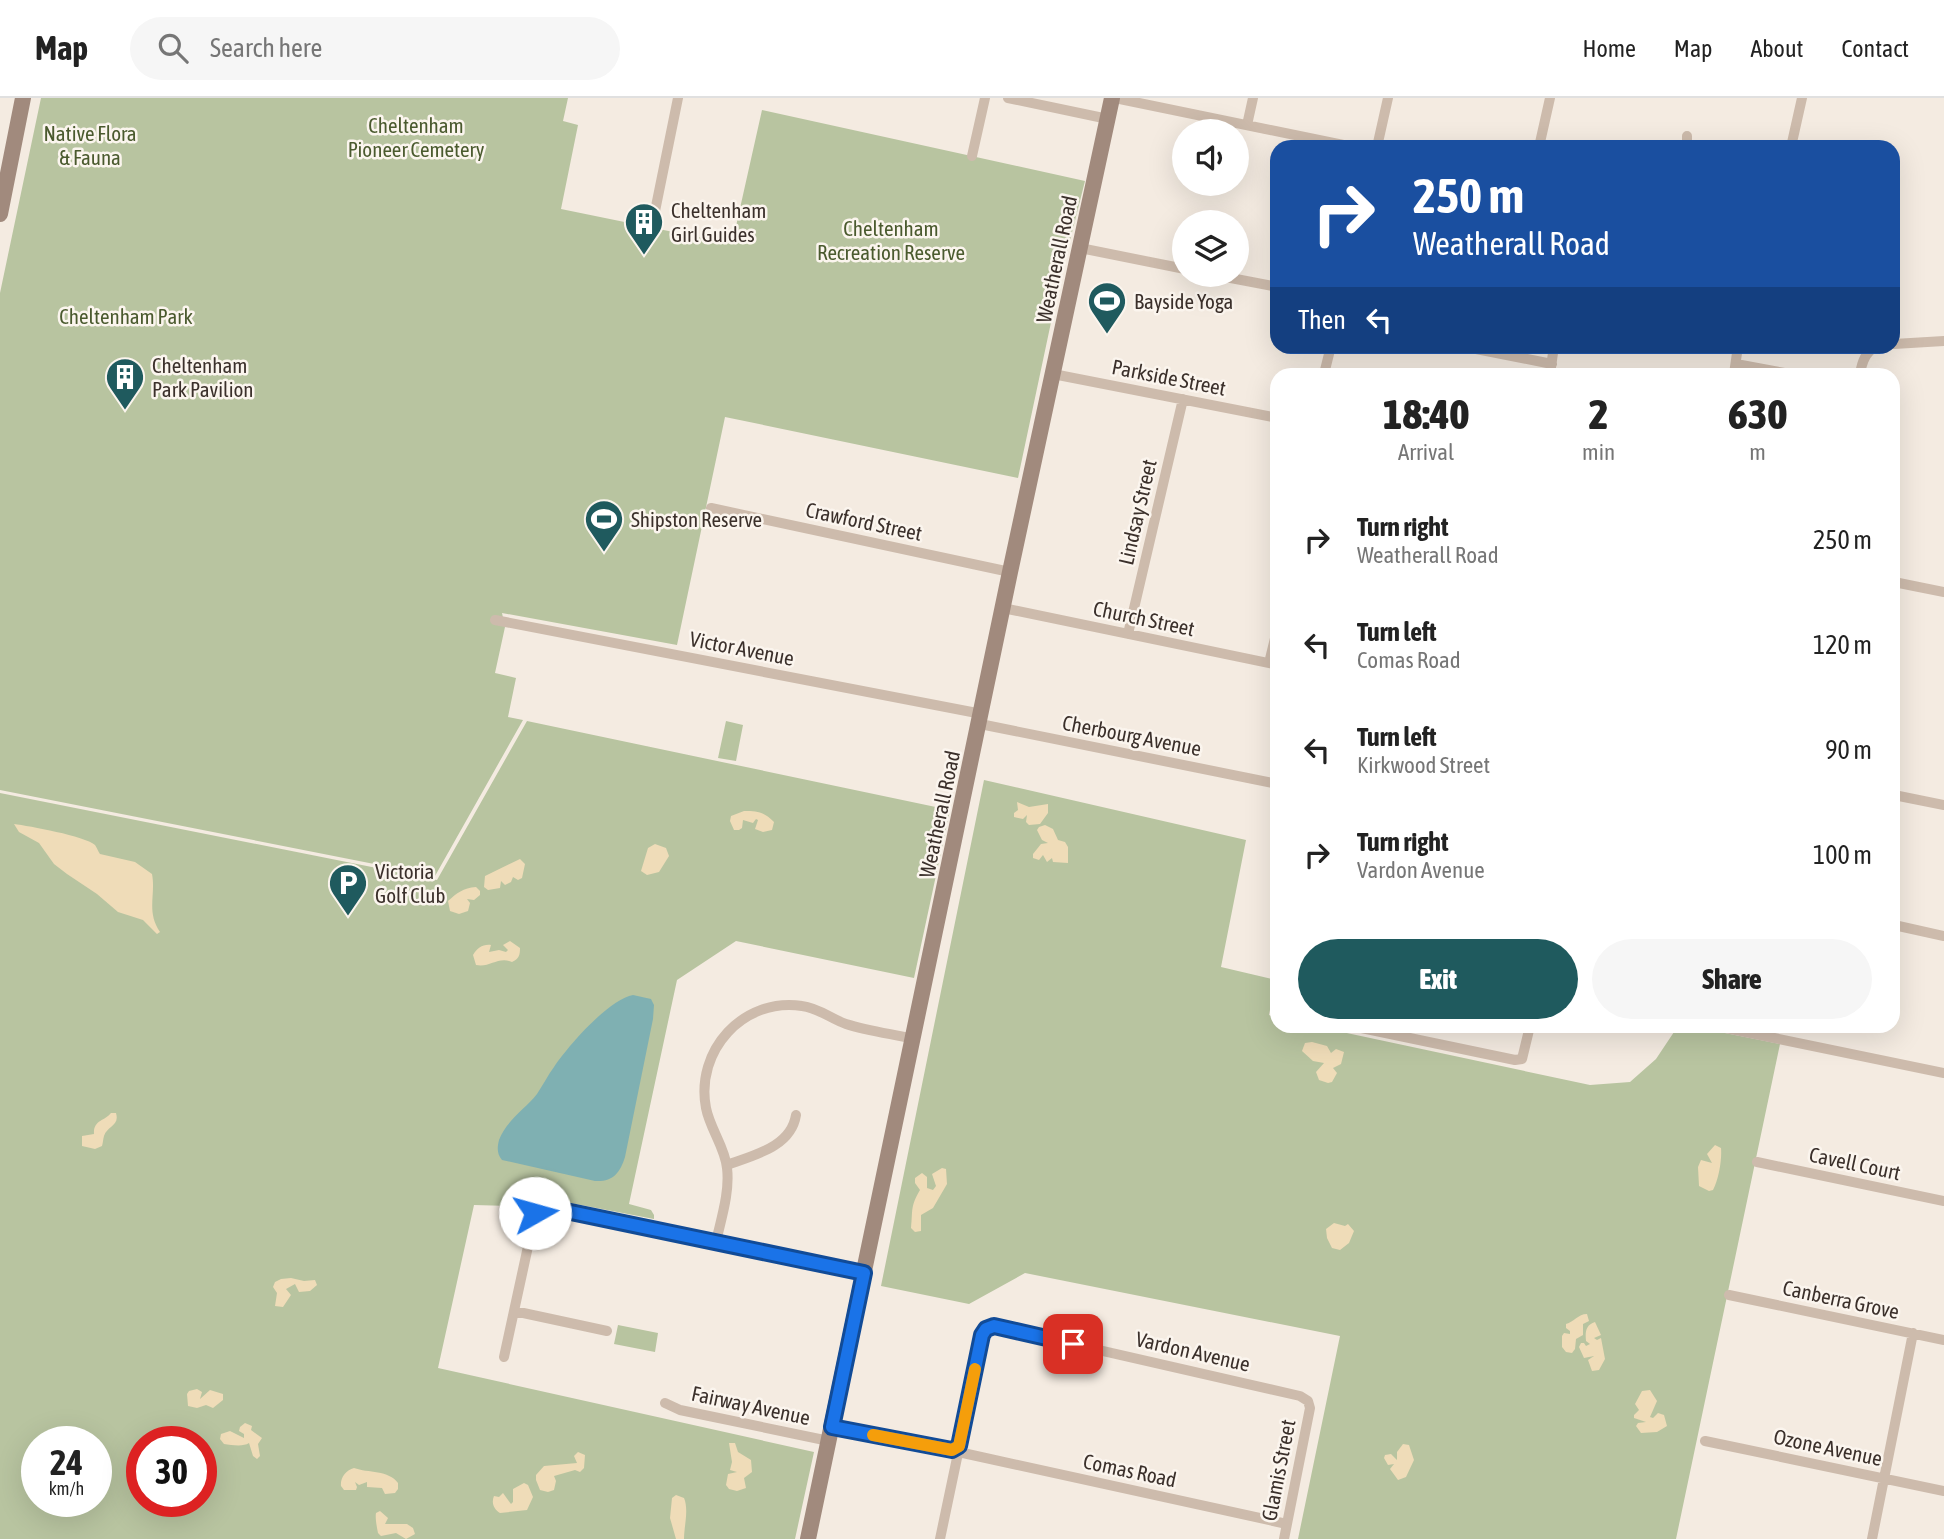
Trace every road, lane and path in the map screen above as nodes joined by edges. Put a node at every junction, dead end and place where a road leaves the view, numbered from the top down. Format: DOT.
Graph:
graph roads {
  1 [pos="23,98"];
  2 [pos="678,98"];
  3 [pos="985,98"];
  4 [pos="1008,98"];
  5 [pos="1114,98"];
  6 [pos="1253,98"];
  7 [pos="1388,98"];
  8 [pos="1550,98"];
  9 [pos="1802,98"];
  10 [pos="1108,119"];
  11 [pos="1217,119"];
  12 [pos="1248,119"];
  13 [pos="1249,125"];
  14 [pos="1319,140"];
  15 [pos="1379,140"];
  16 [pos="1541,140"];
  17 [pos="1793,140"];
  18 [pos="972,156"];
  19 [pos="0,214"];
  20 [pos="653,230"];
  21 [pos="1080,248"];
  22 [pos="1172,266"];
  23 [pos="1249,281"];
  24 [pos="1270,285"];
  25 [pos="1944,341"];
  26 [pos="1900,344"];
  27 [pos="1492,354"];
  28 [pos="1547,368"];
  29 [pos="1053,374"];
  30 [pos="1183,399"];
  31 [pos="1270,416"];
  32 [pos="711,508"];
  33 [pos="1010,572"];
  34 [pos="1900,583"];
  35 [pos="1944,592"];
  36 [pos="1003,608"];
  37 [pos="495,620"];
  38 [pos="1128,634"];
  39 [pos="1270,663"];
  40 [pos="981,719"];
  41 [pos="1270,782"];
  42 [pos="1900,796"];
  43 [pos="1943,802"];
  44 [pos="1900,926"];
  45 [pos="1944,936"];
  46 [pos="1410,1033"];
  47 [pos="1529,1033"];
  48 [pos="1750,1033"];
  49 [pos="914,1039"];
  50 [pos="1944,1073"];
  51 [pos="796,1115"];
  52 [pos="1757,1162"];
  53 [pos="727,1165"];
  54 [pos="1944,1201"];
  55 [pos="716,1242"];
  56 [pos="864,1273"];
  57 [pos="1729,1295"];
  58 [pos="514,1311"];
  59 [pos="607,1331"];
  60 [pos="1913,1333"];
  61 [pos="1944,1340"];
  62 [pos="504,1357"];
  63 [pos="665,1403"];
  64 [pos="1310,1408"];
  65 [pos="831,1434"];
  66 [pos="1704,1441"];
  67 [pos="958,1452"];
  68 [pos="1884,1478"];
  69 [pos="1944,1491"];
  70 [pos="1287,1524"];
  71 [pos="808,1539"];
  72 [pos="940,1539"];
  73 [pos="1284,1539"];
  74 [pos="1872,1539"];
  1 -- 19 [label="street"];
  2 -- 20 [label="street"];
  3 -- 18 [label="street"];
  4 -- 10 [label="street"];
  5 -- 10 [label="street, Weatherall Road"];
  5 -- 11 [label="street"];
  6 -- 12 [label="street"];
  7 -- 15 [label="street"];
  8 -- 16 [label="street"];
  9 -- 17 [label="street"];
  10 -- 21 [label="street, Weatherall Road"];
  13 -- 14 [label="street"];
  21 -- 22 [label="street"];
  21 -- 29 [label="street, Weatherall Road"];
  23 -- 24 [label="street"];
  25 -- 26 [label="street"];
  27 -- 28 [label="street"];
  29 -- 30 [label="street, Parkside Street"];
  29 -- 33 [label="street, Weatherall Road"];
  30 -- 31 [label="street, Parkside Street"];
  30 -- 38 [label="street, Lindsay Street"];
  32 -- 33 [label="street, Crawford Street"];
  33 -- 36 [label="street, Weatherall Road"];
  34 -- 35 [label="street"];
  36 -- 38 [label="street, Church Street"];
  36 -- 40 [label="street, Weatherall Road"];
  37 -- 40 [label="street, Victor Avenue"];
  38 -- 39 [label="street, Church Street"];
  40 -- 41 [label="street, Cherbourg Avenue"];
  40 -- 49 [label="street, Weatherall Road"];
  42 -- 43 [label="street"];
  44 -- 45 [label="street"];
  46 -- 47 [label="street"];
  48 -- 50 [label="street"];
  49 -- 53 [label="street"];
  49 -- 56 [label="street, Weatherall Road"];
  51 -- 53 [label="street"];
  52 -- 54 [label="street, Cavell Court"];
  53 -- 55 [label="street"];
  55 -- 56 [label="street"];
  55 -- 58 [label="street"];
  56 -- 65 [label="street, Weatherall Road"];
  57 -- 60 [label="street, Canberra Grove"];
  58 -- 59 [label="street"];
  58 -- 62 [label="street"];
  60 -- 61 [label="street, Canberra Grove"];
  60 -- 68 [label="street"];
  63 -- 65 [label="street, Fairway Avenue"];
  64 -- 67 [label="street, Vardon Avenue"];
  64 -- 70 [label="street, Glamis Street"];
  65 -- 67 [label="street, Comas Road"];
  65 -- 71 [label="street, Weatherall Road"];
  66 -- 68 [label="street, Ozone Avenue"];
  67 -- 70 [label="street, Comas Road"];
  67 -- 72 [label="street"];
  68 -- 69 [label="street, Ozone Avenue"];
  68 -- 74 [label="street"];
  70 -- 73 [label="street, Glamis Street"];
}
